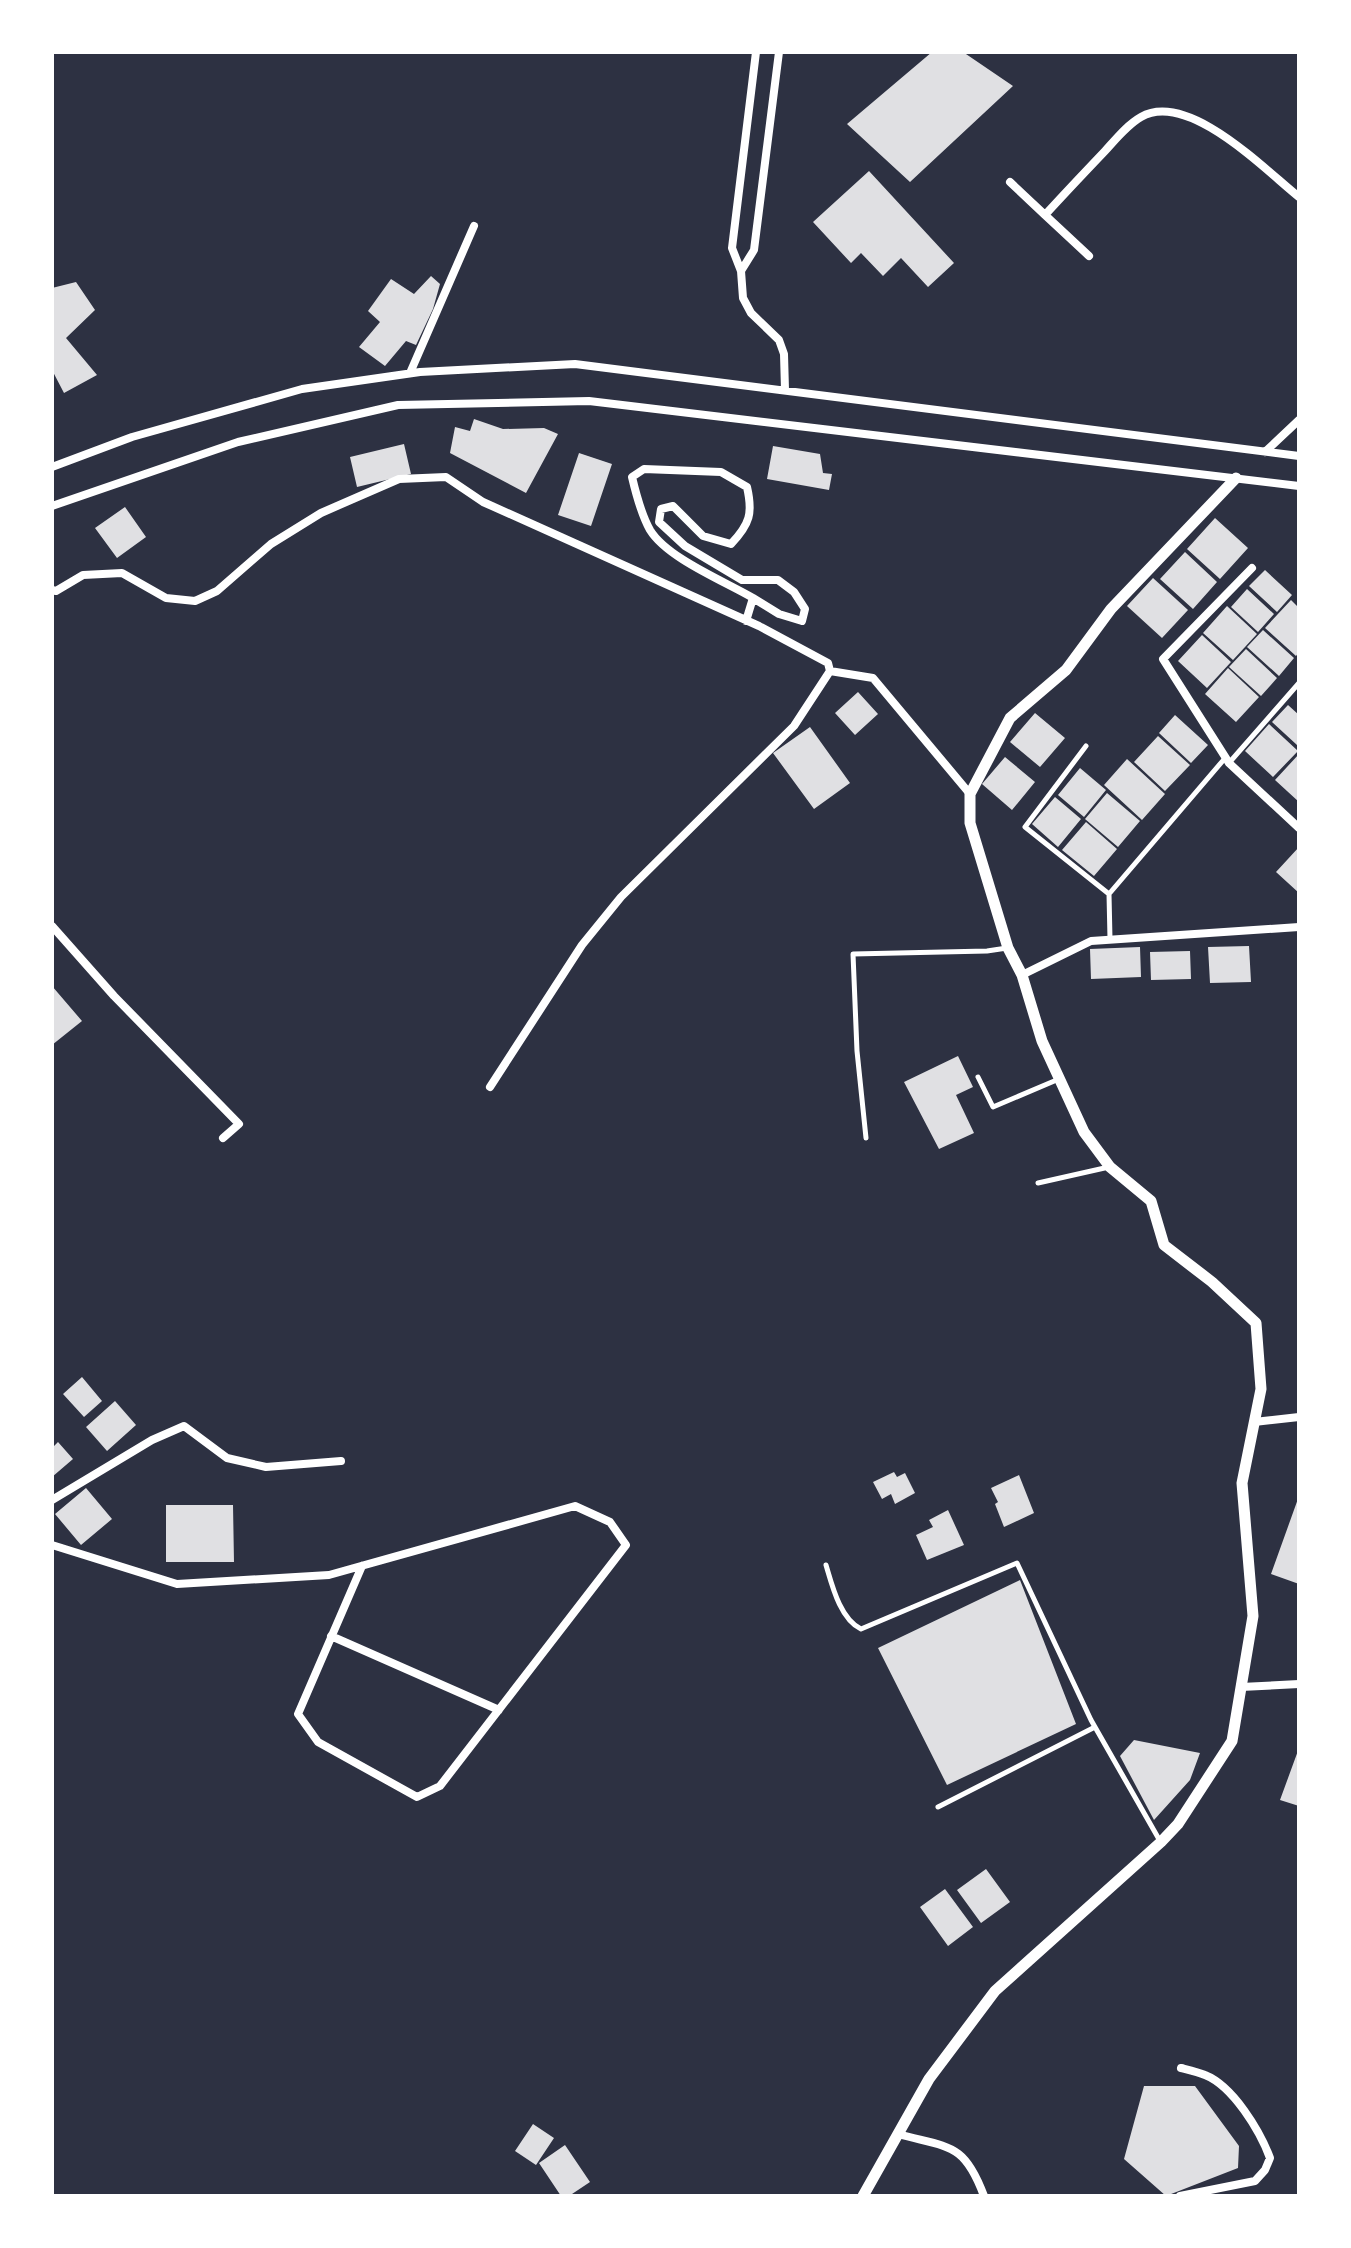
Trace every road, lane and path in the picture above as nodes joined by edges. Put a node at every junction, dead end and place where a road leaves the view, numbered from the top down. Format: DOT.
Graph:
graph roads {
  1 [pos="756,52"];
  2 [pos="779,52"];
  3 [pos="1010,182"];
  4 [pos="1299,197"];
  5 [pos="1045,215"];
  6 [pos="474,226"];
  7 [pos="1089,256"];
  8 [pos="741,271"];
  9 [pos="410,373"];
  10 [pos="785,390"];
  11 [pos="1299,420"];
  12 [pos="1265,452"];
  13 [pos="1299,456"];
  14 [pos="52,467"];
  15 [pos="1236,478"];
  16 [pos="1299,486"];
  17 [pos="52,506"];
  18 [pos="1252,568"];
  19 [pos="52,590"];
  20 [pos="753,598"];
  21 [pos="746,621"];
  22 [pos="830,671"];
  23 [pos="1299,683"];
  24 [pos="1086,746"];
  25 [pos="1228,760"];
  26 [pos="970,794"];
  27 [pos="1299,828"];
  28 [pos="1109,894"];
  29 [pos="52,926"];
  30 [pos="1299,927"];
  31 [pos="1110,939"];
  32 [pos="1008,948"];
  33 [pos="1022,975"];
  34 [pos="978,1077"];
  35 [pos="1060,1079"];
  36 [pos="490,1087"];
  37 [pos="223,1138"];
  38 [pos="866,1138"];
  39 [pos="1110,1167"];
  40 [pos="1038,1183"];
  41 [pos="1299,1417"];
  42 [pos="1254,1422"];
  43 [pos="341,1461"];
  44 [pos="52,1500"];
  45 [pos="52,1545"];
  46 [pos="826,1565"];
  47 [pos="362,1566"];
  48 [pos="331,1636"];
  49 [pos="1299,1684"];
  50 [pos="1241,1687"];
  51 [pos="499,1710"];
  52 [pos="1095,1727"];
  53 [pos="938,1807"];
  54 [pos="1161,1842"];
  55 [pos="1181,2068"];
  56 [pos="898,2134"];
  57 [pos="863,2196"];
  58 [pos="984,2196"];
  59 [pos="1180,2196"];
  1 -- 8 [label="street"];
  2 -- 8 [label="street"];
  3 -- 5 [label="street"];
  4 -- 5 [label="street"];
  5 -- 7 [label="street"];
  6 -- 9 [label="street"];
  8 -- 10 [label="street"];
  9 -- 10 [label="street"];
  9 -- 14 [label="street"];
  10 -- 12 [label="street"];
  11 -- 12 [label="street"];
  12 -- 13 [label="street"];
  15 -- 16 [label="street"];
  15 -- 17 [label="street"];
  15 -- 26 [label="street"];
  18 -- 25 [label="street"];
  19 -- 21 [label="street"];
  20 -- 20 [label="street"];
  20 -- 21 [label="street"];
  21 -- 22 [label="street"];
  22 -- 26 [label="street"];
  22 -- 36 [label="street"];
  23 -- 25 [label="lane"];
  24 -- 28 [label="lane"];
  25 -- 27 [label="street"];
  25 -- 28 [label="lane"];
  26 -- 32 [label="street"];
  28 -- 31 [label="lane"];
  29 -- 37 [label="street"];
  30 -- 31 [label="street"];
  31 -- 33 [label="street"];
  32 -- 33 [label="street"];
  32 -- 38 [label="lane"];
  33 -- 35 [label="street"];
  34 -- 35 [label="lane"];
  35 -- 39 [label="street"];
  39 -- 40 [label="lane"];
  39 -- 42 [label="street"];
  41 -- 42 [label="street"];
  42 -- 50 [label="street"];
  43 -- 44 [label="street"];
  45 -- 47 [label="street"];
  46 -- 52 [label="lane"];
  47 -- 48 [label="street"];
  47 -- 51 [label="street"];
  48 -- 51 [label="street"];
  48 -- 51 [label="street"];
  49 -- 50 [label="street"];
  50 -- 54 [label="street"];
  52 -- 53 [label="lane"];
  52 -- 54 [label="lane"];
  54 -- 56 [label="street"];
  55 -- 59 [label="street"];
  56 -- 57 [label="street"];
  56 -- 58 [label="street"];
}
